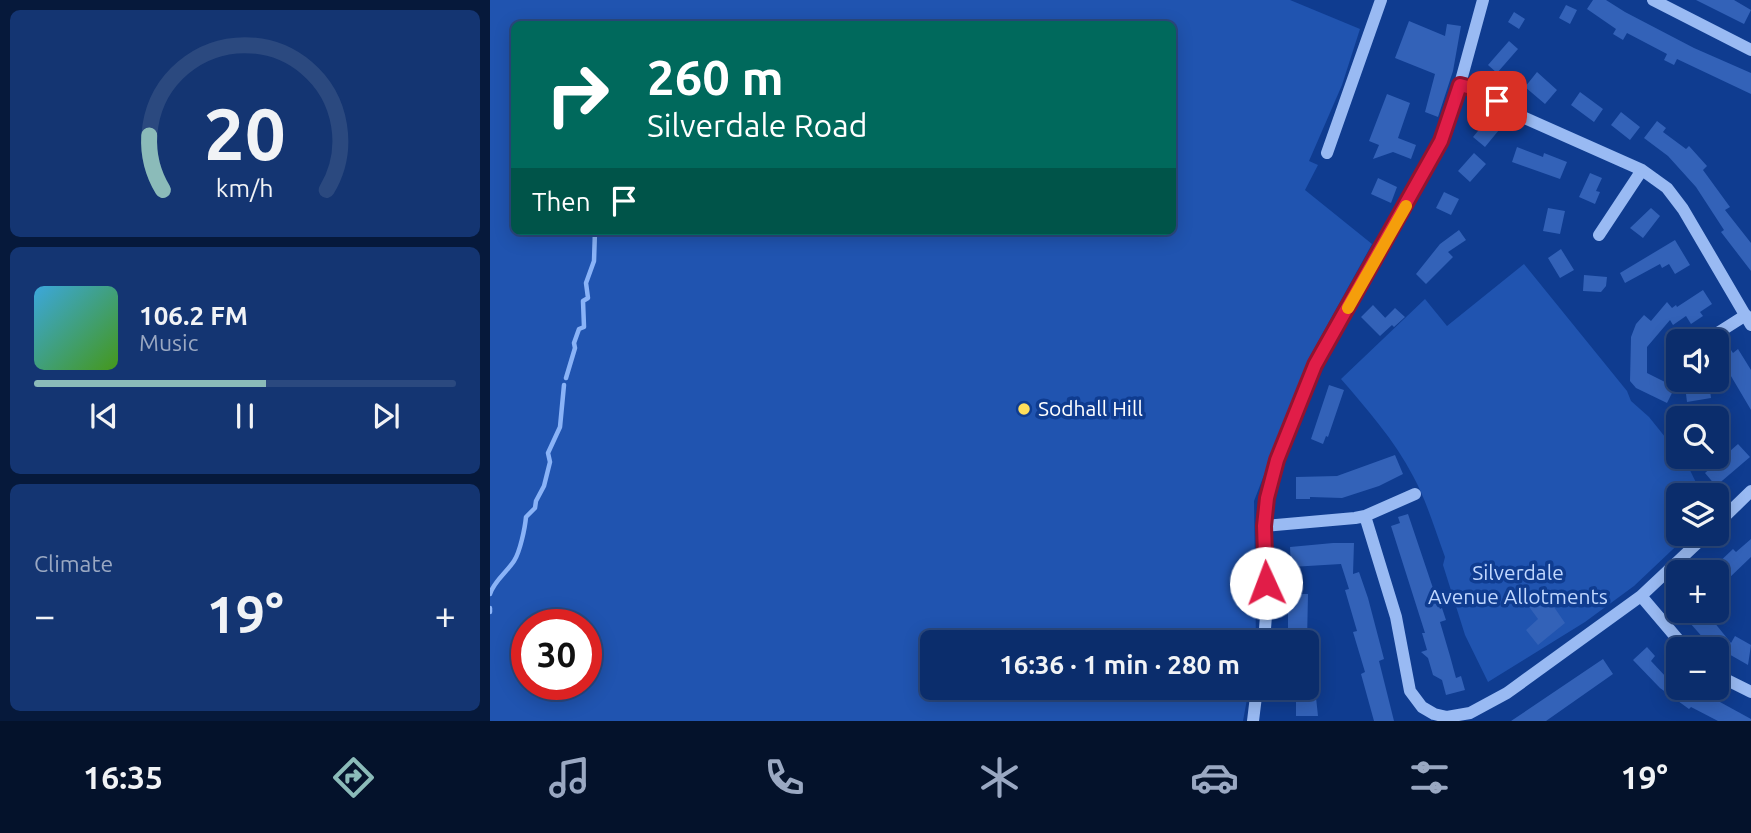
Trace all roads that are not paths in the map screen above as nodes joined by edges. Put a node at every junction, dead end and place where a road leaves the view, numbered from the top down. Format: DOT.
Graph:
graph roads {
  1 [pos="1381,0"];
  2 [pos="1483,0"];
  3 [pos="1653,0"];
  4 [pos="1751,50"];
  5 [pos="1460,85"];
  6 [pos="1327,153"];
  7 [pos="1642,170"];
  8 [pos="1600,235"];
  9 [pos="1748,320"];
  10 [pos="1729,329"];
  11 [pos="1751,491"];
  12 [pos="1415,494"];
  13 [pos="1729,512"];
  14 [pos="1365,516"];
  15 [pos="1264,526"];
  16 [pos="1694,546"];
  17 [pos="1641,596"];
  18 [pos="1265,630"];
  19 [pos="1676,637"];
  20 [pos="1729,680"];
  21 [pos="1751,692"];
  22 [pos="1256,700"];
  23 [pos="1253,721"];
  1 -- 6 [label="street"];
  2 -- 5 [label="street"];
  3 -- 4 [label="street"];
  5 -- 7 [label="street"];
  5 -- 15 [label="street"];
  7 -- 8 [label="street"];
  7 -- 9 [label="street"];
  9 -- 10 [label="street"];
  11 -- 13 [label="street"];
  12 -- 14 [label="street"];
  14 -- 15 [label="street"];
  14 -- 17 [label="street"];
  15 -- 18 [label="street"];
  16 -- 17 [label="street"];
  17 -- 19 [label="street"];
  20 -- 21 [label="street"];
  22 -- 23 [label="street"];
}
